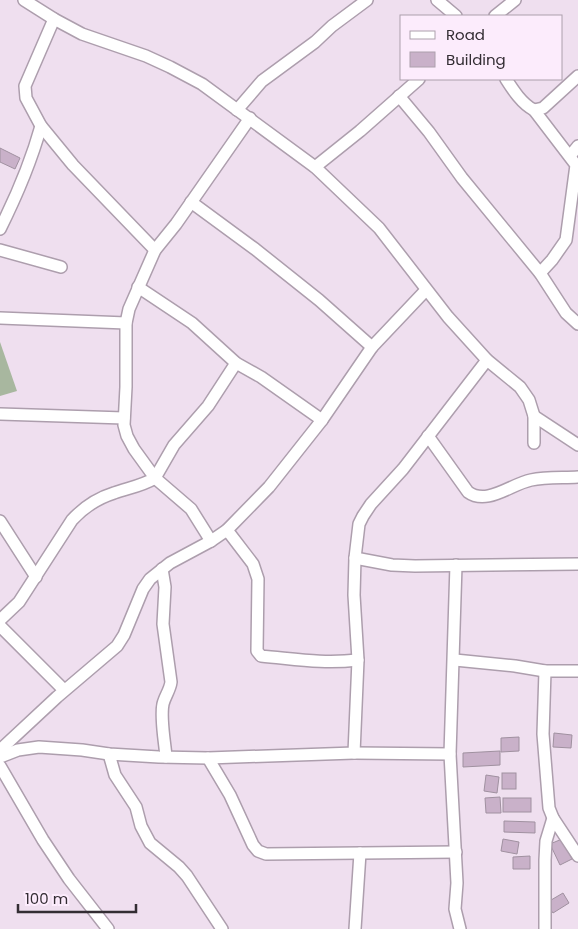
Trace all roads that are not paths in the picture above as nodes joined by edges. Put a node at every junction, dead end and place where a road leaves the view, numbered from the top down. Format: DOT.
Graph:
graph roads {
  1 [pos="24,0"];
  2 [pos="367,0"];
  3 [pos="437,0"];
  4 [pos="515,0"];
  5 [pos="455,15"];
  6 [pos="496,15"];
  7 [pos="54,19"];
  8 [pos="578,76"];
  9 [pos="419,80"];
  10 [pos="507,80"];
  11 [pos="398,96"];
  12 [pos="237,110"];
  13 [pos="534,110"];
  14 [pos="250,118"];
  15 [pos="41,126"];
  16 [pos="578,146"];
  17 [pos="570,156"];
  18 [pos="314,167"];
  19 [pos="191,202"];
  20 [pos="0,229"];
  21 [pos="0,250"];
  22 [pos="155,250"];
  23 [pos="61,267"];
  24 [pos="540,273"];
  25 [pos="138,287"];
  26 [pos="426,290"];
  27 [pos="0,318"];
  28 [pos="126,323"];
  29 [pos="578,324"];
  30 [pos="372,348"];
  31 [pos="488,360"];
  32 [pos="236,363"];
  33 [pos="0,414"];
  34 [pos="534,416"];
  35 [pos="124,418"];
  36 [pos="322,420"];
  37 [pos="428,436"];
  38 [pos="534,443"];
  39 [pos="578,445"];
  40 [pos="578,477"];
  41 [pos="155,478"];
  42 [pos="0,521"];
  43 [pos="227,530"];
  44 [pos="211,541"];
  45 [pos="355,558"];
  46 [pos="578,564"];
  47 [pos="456,565"];
  48 [pos="162,569"];
  49 [pos="36,577"];
  50 [pos="0,620"];
  51 [pos="0,626"];
  52 [pos="358,660"];
  53 [pos="455,660"];
  54 [pos="545,671"];
  55 [pos="578,671"];
  56 [pos="64,690"];
  57 [pos="0,750"];
  58 [pos="354,753"];
  59 [pos="109,754"];
  60 [pos="450,754"];
  61 [pos="0,756"];
  62 [pos="166,757"];
  63 [pos="208,758"];
  64 [pos="0,766"];
  65 [pos="553,818"];
  66 [pos="456,852"];
  67 [pos="360,853"];
  68 [pos="578,856"];
  69 [pos="108,929"];
  70 [pos="222,929"];
  71 [pos="355,929"];
  72 [pos="460,929"];
  73 [pos="545,929"];
  1 -- 7 [label="street"];
  2 -- 12 [label="street"];
  3 -- 5 [label="street"];
  4 -- 6 [label="street"];
  7 -- 12 [label="street"];
  7 -- 15 [label="street"];
  8 -- 13 [label="street"];
  9 -- 11 [label="street"];
  10 -- 13 [label="street"];
  11 -- 18 [label="street"];
  11 -- 24 [label="street"];
  12 -- 14 [label="street"];
  13 -- 17 [label="street"];
  14 -- 18 [label="street"];
  14 -- 19 [label="street"];
  15 -- 20 [label="street"];
  15 -- 22 [label="street"];
  16 -- 17 [label="street"];
  17 -- 24 [label="street"];
  18 -- 26 [label="street"];
  19 -- 22 [label="street"];
  19 -- 30 [label="street"];
  21 -- 23 [label="street"];
  22 -- 25 [label="street"];
  24 -- 29 [label="street"];
  25 -- 28 [label="street"];
  25 -- 32 [label="street"];
  26 -- 30 [label="street"];
  26 -- 31 [label="street"];
  27 -- 28 [label="street"];
  28 -- 35 [label="street"];
  30 -- 36 [label="street"];
  31 -- 34 [label="street"];
  31 -- 37 [label="street"];
  32 -- 36 [label="street"];
  32 -- 41 [label="street"];
  33 -- 35 [label="street"];
  34 -- 38 [label="street"];
  34 -- 39 [label="street"];
  35 -- 41 [label="street"];
  36 -- 43 [label="street"];
  37 -- 40 [label="street"];
  37 -- 45 [label="street"];
  41 -- 44 [label="street"];
  41 -- 49 [label="street"];
  42 -- 49 [label="street"];
  43 -- 44 [label="street"];
  43 -- 52 [label="street"];
  44 -- 48 [label="street"];
  45 -- 47 [label="street"];
  45 -- 52 [label="street"];
  46 -- 47 [label="street"];
  47 -- 53 [label="street"];
  48 -- 56 [label="street"];
  48 -- 62 [label="street"];
  49 -- 50 [label="street"];
  51 -- 56 [label="street"];
  52 -- 58 [label="street"];
  53 -- 54 [label="street"];
  53 -- 60 [label="street"];
  54 -- 55 [label="street"];
  54 -- 65 [label="street"];
  56 -- 57 [label="street"];
  58 -- 60 [label="street"];
  58 -- 63 [label="street"];
  59 -- 61 [label="street"];
  59 -- 62 [label="street"];
  59 -- 70 [label="street"];
  60 -- 66 [label="street"];
  62 -- 63 [label="street"];
  63 -- 67 [label="street"];
  64 -- 69 [label="street"];
  65 -- 68 [label="street"];
  65 -- 73 [label="street"];
  66 -- 67 [label="street"];
  66 -- 72 [label="street"];
  67 -- 71 [label="street"];
}
